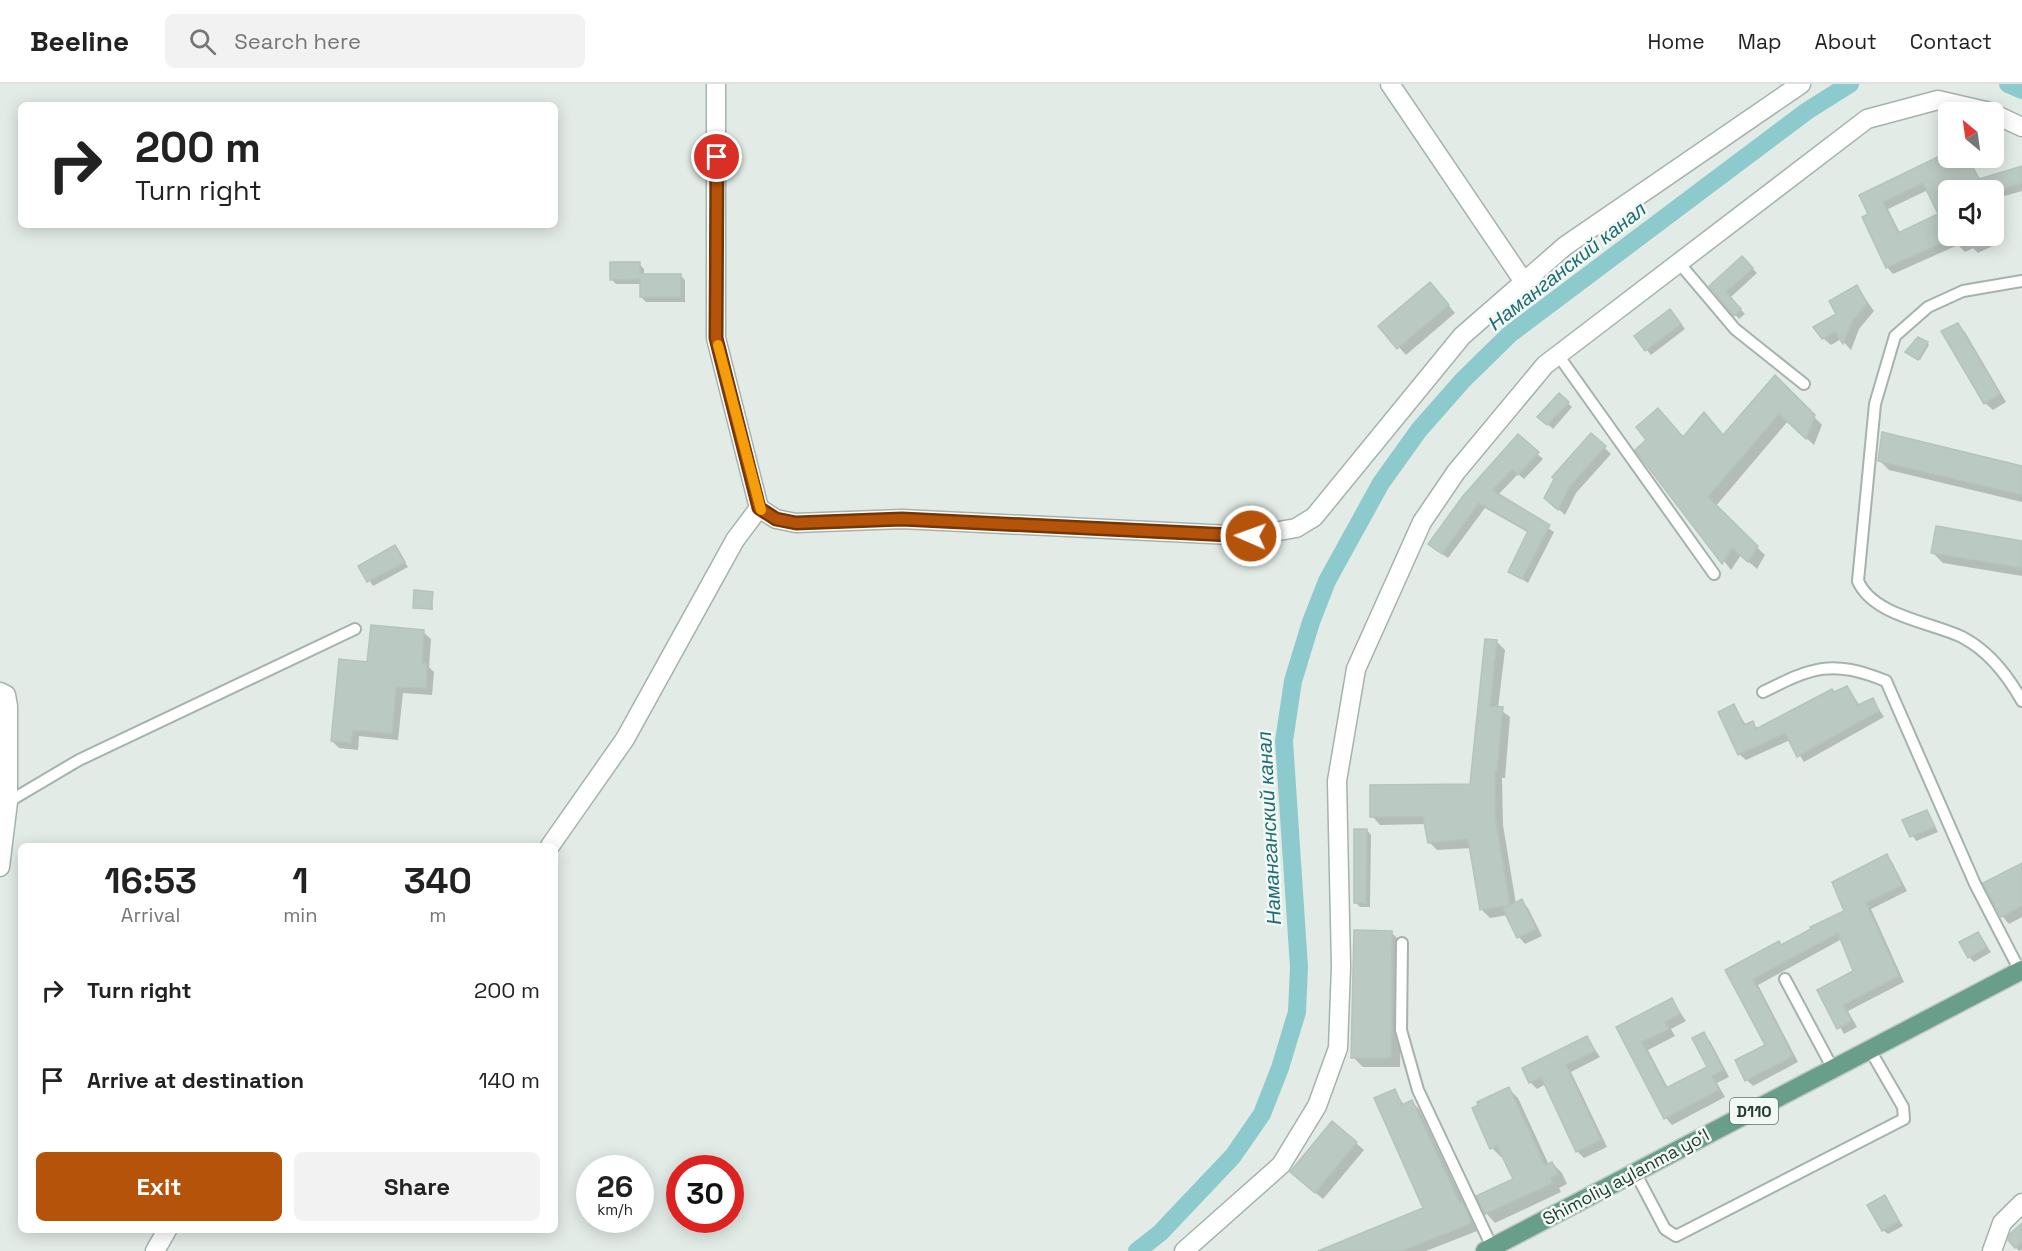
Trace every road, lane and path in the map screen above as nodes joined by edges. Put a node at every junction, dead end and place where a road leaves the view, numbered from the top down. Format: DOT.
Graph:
graph roads {
  1 [pos="716,84"];
  2 [pos="1390,84"];
  3 [pos="1801,84"];
  4 [pos="1946,102"];
  5 [pos="2004,119"];
  6 [pos="2022,127"];
  7 [pos="1680,264"];
  8 [pos="2022,281"];
  9 [pos="1524,282"];
  10 [pos="1558,355"];
  11 [pos="1804,384"];
  12 [pos="759,508"];
  13 [pos="1714,574"];
  14 [pos="355,629"];
  15 [pos="0,692"];
  16 [pos="1763,692"];
  17 [pos="2022,701"];
  18 [pos="8,802"];
  19 [pos="552,843"];
  20 [pos="0,867"];
  21 [pos="1402,943"];
  22 [pos="2021,970"];
  23 [pos="1785,979"];
  24 [pos="1870,1050"];
  25 [pos="1833,1069"];
  26 [pos="1635,1172"];
  27 [pos="2022,1203"];
  28 [pos="165,1233"];
  29 [pos="1488,1249"];
  30 [pos="155,1251"];
  31 [pos="1184,1251"];
  32 [pos="1992,1251"];
  1 -- 12 [label="street"];
  2 -- 9 [label="street"];
  3 -- 9 [label="street"];
  4 -- 7 [label="street"];
  5 -- 6 [label="street"];
  7 -- 10 [label="street"];
  7 -- 11 [label="lane"];
  8 -- 17 [label="lane"];
  9 -- 12 [label="street"];
  10 -- 13 [label="lane"];
  10 -- 31 [label="street"];
  12 -- 19 [label="street"];
  14 -- 18 [label="lane"];
  15 -- 18 [label="street"];
  16 -- 22 [label="lane"];
  18 -- 20 [label="street"];
  21 -- 29 [label="lane"];
  22 -- 24 [label="main road, Shimoliy aylanma yoʻl / D110"];
  23 -- 25 [label="lane"];
  24 -- 25 [label="main road, Shimoliy aylanma yoʻl / D110"];
  24 -- 26 [label="lane"];
  25 -- 26 [label="main road, Shimoliy aylanma yoʻl / D110"];
  26 -- 29 [label="main road, Shimoliy aylanma yoʻl / D110"];
  27 -- 32 [label="street"];
  28 -- 30 [label="street"];
}
